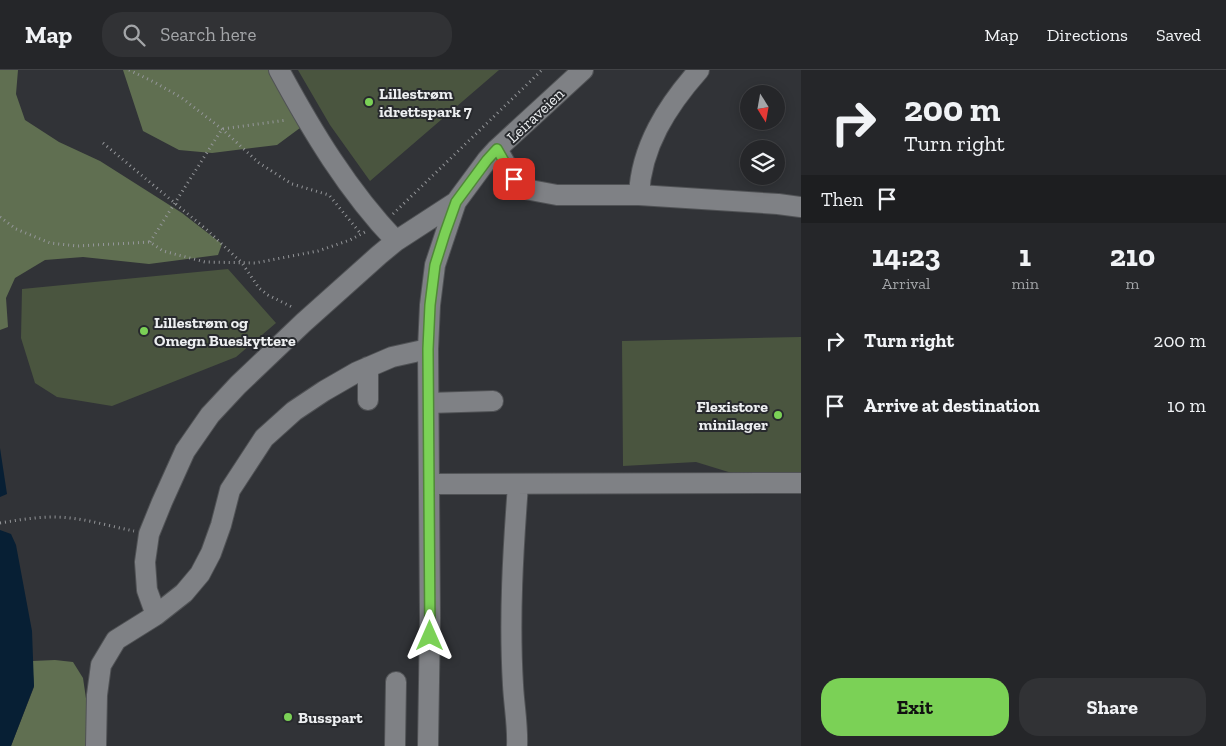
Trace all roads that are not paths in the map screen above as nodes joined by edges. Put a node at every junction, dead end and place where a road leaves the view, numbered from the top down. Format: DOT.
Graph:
graph roads {
  1 [pos="279,70"];
  2 [pos="583,70"];
  3 [pos="699,70"];
  4 [pos="497,149"];
  5 [pos="639,195"];
  6 [pos="456,202"];
  7 [pos="801,207"];
  8 [pos="396,241"];
  9 [pos="428,349"];
  10 [pos="368,367"];
  11 [pos="368,400"];
  12 [pos="493,401"];
  13 [pos="429,403"];
  14 [pos="801,483"];
  15 [pos="429,484"];
  16 [pos="518,485"];
  17 [pos="156,615"];
  18 [pos="396,682"];
  19 [pos="96,746"];
  20 [pos="395,746"];
  21 [pos="428,746"];
  22 [pos="517,746"];
  1 -- 8 [label="street"];
  2 -- 4 [label="street, Leiraveien"];
  3 -- 5 [label="street"];
  4 -- 5 [label="street"];
  4 -- 6 [label="street, Leiraveien"];
  5 -- 7 [label="street"];
  6 -- 8 [label="street"];
  6 -- 9 [label="street, Leiraveien"];
  8 -- 17 [label="street"];
  9 -- 10 [label="street"];
  9 -- 13 [label="street, Leiraveien"];
  10 -- 11 [label="street"];
  10 -- 17 [label="street"];
  12 -- 13 [label="street"];
  13 -- 15 [label="street, Leiraveien"];
  14 -- 16 [label="street"];
  15 -- 16 [label="street"];
  15 -- 21 [label="street, Leiraveien"];
  16 -- 22 [label="street"];
  17 -- 19 [label="street"];
  18 -- 20 [label="street"];
}
